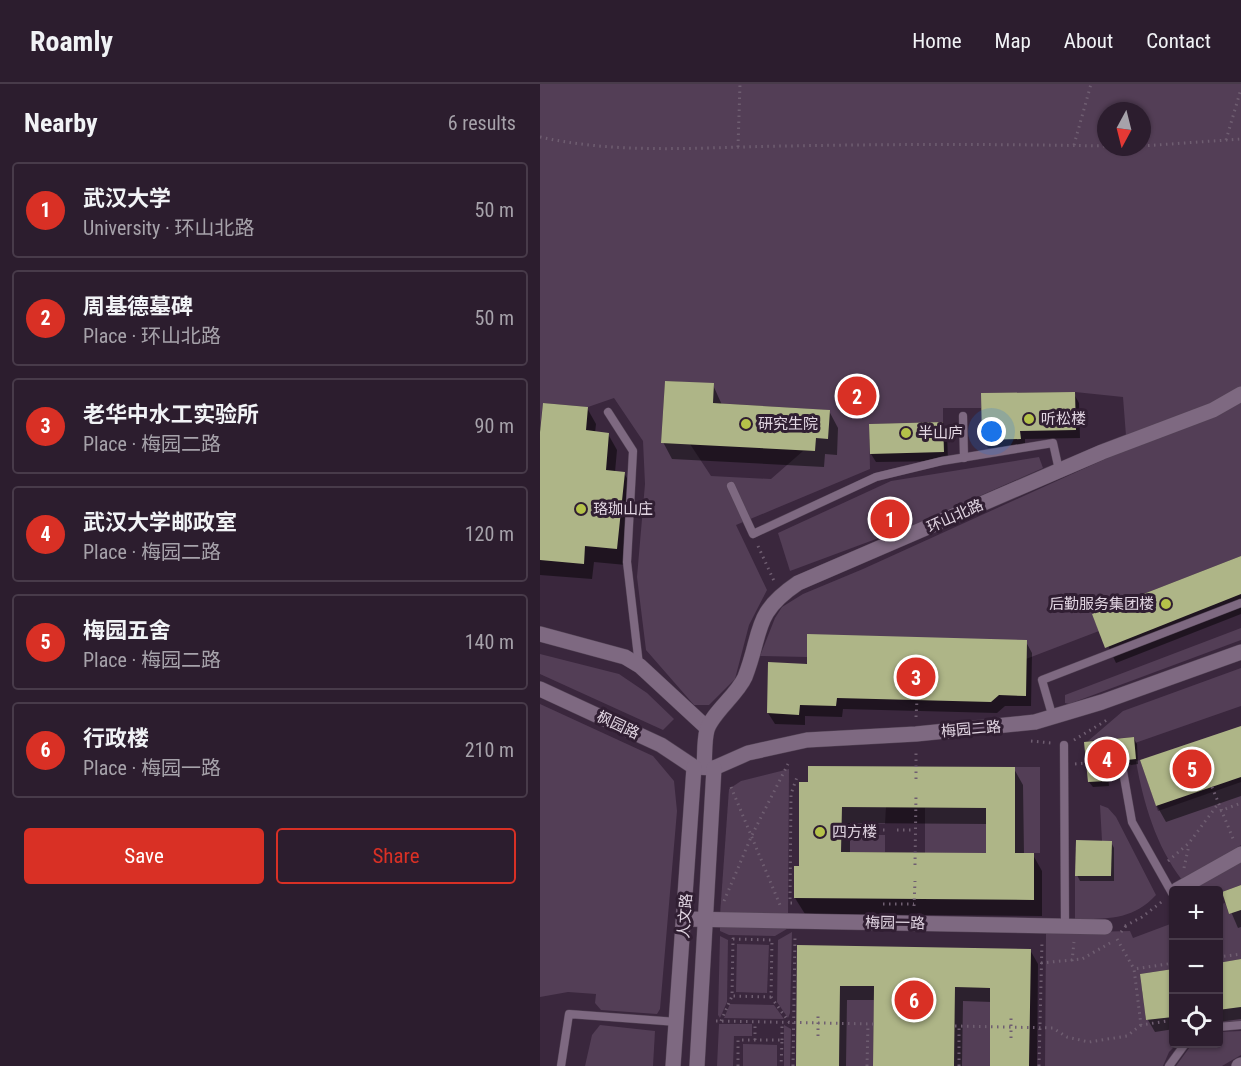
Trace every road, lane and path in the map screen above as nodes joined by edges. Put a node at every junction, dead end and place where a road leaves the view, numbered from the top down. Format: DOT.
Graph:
graph roads {
  1 [pos="740,84"];
  2 [pos="1091,84"];
  3 [pos="1241,89"];
  4 [pos="540,137"];
  5 [pos="1241,139"];
  6 [pos="1226,140"];
  7 [pos="1074,145"];
  8 [pos="1151,145"];
  9 [pos="1097,146"];
  10 [pos="738,147"];
  11 [pos="1241,394"];
  12 [pos="608,412"];
  13 [pos="963,416"];
  14 [pos="964,458"];
  15 [pos="1059,470"];
  16 [pos="731,486"];
  17 [pos="753,534"];
  18 [pos="780,595"];
  19 [pos="1241,603"];
  20 [pos="540,634"];
  21 [pos="1241,652"];
  22 [pos="640,666"];
  23 [pos="540,689"];
  24 [pos="917,700"];
  25 [pos="916,710"];
  26 [pos="1053,718"];
  27 [pos="1107,720"];
  28 [pos="707,728"];
  29 [pos="1022,740"];
  30 [pos="1064,745"];
  31 [pos="916,747"];
  32 [pos="1121,760"];
  33 [pos="788,764"];
  34 [pos="704,767"];
  35 [pos="797,777"];
  36 [pos="728,779"];
  37 [pos="916,779"];
  38 [pos="1212,787"];
  39 [pos="916,795"];
  40 [pos="1218,804"];
  41 [pos="1241,804"];
  42 [pos="1220,811"];
  43 [pos="841,829"];
  44 [pos="886,830"];
  45 [pos="897,830"];
  46 [pos="915,830"];
  47 [pos="1229,834"];
  48 [pos="752,835"];
  49 [pos="1241,854"];
  50 [pos="1171,859"];
  51 [pos="915,865"];
  52 [pos="915,881"];
  53 [pos="1170,886"];
  54 [pos="1185,886"];
  55 [pos="1169,896"];
  56 [pos="801,903"];
  57 [pos="880,904"];
  58 [pos="684,919"];
  59 [pos="711,919"];
  60 [pos="791,924"];
  61 [pos="1065,926"];
  62 [pos="1126,926"];
  63 [pos="1110,932"];
  64 [pos="1042,942"];
  65 [pos="1241,954"];
  66 [pos="1223,956"];
  67 [pos="1041,963"];
  68 [pos="1169,964"];
  69 [pos="1134,969"];
  70 [pos="732,996"];
  71 [pos="771,997"];
  72 [pos="818,1012"];
  73 [pos="1011,1014"];
  74 [pos="714,1021"];
  75 [pos="721,1021"];
  76 [pos="1169,1021"];
  77 [pos="677,1022"];
  78 [pos="755,1022"];
  79 [pos="782,1022"];
  80 [pos="792,1022"];
  81 [pos="818,1023"];
  82 [pos="868,1024"];
  83 [pos="873,1024"];
  84 [pos="1141,1025"];
  85 [pos="1241,1025"];
  86 [pos="1011,1026"];
  87 [pos="1040,1027"];
  88 [pos="1223,1027"];
  89 [pos="818,1036"];
  90 [pos="1011,1038"];
  91 [pos="755,1040"];
  92 [pos="782,1040"];
  93 [pos="1182,1048"];
  94 [pos="561,1066"];
  95 [pos="673,1066"];
  96 [pos="697,1066"];
  97 [pos="738,1066"];
  98 [pos="781,1066"];
  99 [pos="793,1066"];
  100 [pos="867,1066"];
  101 [pos="959,1066"];
  102 [pos="1040,1066"];
  103 [pos="1169,1066"];
  1 -- 10 [label="path"];
  2 -- 7 [label="path"];
  3 -- 6 [label="path"];
  4 -- 10 [label="path"];
  5 -- 6 [label="path"];
  6 -- 8 [label="path"];
  7 -- 9 [label="path"];
  7 -- 10 [label="path"];
  11 -- 15 [label="street, 环山北路"];
  12 -- 22 [label="lane"];
  13 -- 14 [label="lane"];
  14 -- 15 [label="lane"];
  14 -- 17 [label="lane"];
  15 -- 18 [label="street, 环山北路"];
  16 -- 17 [label="lane"];
  17 -- 18 [label="path"];
  18 -- 28 [label="street, 环山北路"];
  19 -- 26 [label="lane"];
  20 -- 22 [label="street"];
  21 -- 26 [label="street, 梅园二路"];
  22 -- 28 [label="street"];
  23 -- 34 [label="street, 枫园路"];
  24 -- 25 [label="path"];
  26 -- 34 [label="street, 梅园二路"];
  27 -- 30 [label="path"];
  28 -- 34 [label="street"];
  29 -- 30 [label="path"];
  30 -- 61 [label="lane"];
  31 -- 37 [label="path"];
  32 -- 53 [label="lane"];
  33 -- 48 [label="path"];
  34 -- 58 [label="street, 人文路"];
  34 -- 59 [label="street"];
  35 -- 56 [label="path"];
  36 -- 48 [label="path"];
  38 -- 40 [label="path"];
  39 -- 46 [label="path"];
  40 -- 42 [label="path"];
  40 -- 50 [label="path"];
  41 -- 42 [label="path"];
  42 -- 47 [label="path"];
  43 -- 44 [label="path"];
  45 -- 46 [label="path"];
  46 -- 51 [label="path"];
  48 -- 59 [label="path"];
  48 -- 60 [label="path"];
  49 -- 54 [label="street"];
  52 -- 57 [label="path"];
  55 -- 62 [label="path"];
  58 -- 59 [label="street, 梅园一路"];
  58 -- 77 [label="street, 人文路"];
  59 -- 60 [label="street, 梅园一路"];
  59 -- 96 [label="street"];
  60 -- 61 [label="street, 梅园一路"];
  60 -- 80 [label="path"];
  61 -- 63 [label="street, 梅园一路"];
  62 -- 63 [label="path"];
  62 -- 63 [label="path"];
  63 -- 67 [label="path"];
  63 -- 69 [label="path"];
  64 -- 67 [label="path"];
  65 -- 66 [label="path"];
  67 -- 87 [label="path"];
  68 -- 69 [label="path"];
  69 -- 84 [label="path"];
  70 -- 71 [label="path"];
  70 -- 71 [label="path"];
  70 -- 75 [label="path"];
  71 -- 80 [label="path"];
  72 -- 81 [label="path"];
  73 -- 86 [label="path"];
  74 -- 75 [label="path"];
  75 -- 78 [label="path"];
  76 -- 84 [label="path"];
  77 -- 94 [label="lane"];
  77 -- 95 [label="street, 人文路"];
  78 -- 79 [label="path"];
  78 -- 91 [label="path"];
  79 -- 80 [label="path"];
  79 -- 92 [label="path"];
  80 -- 81 [label="path"];
  80 -- 99 [label="path"];
  81 -- 82 [label="path"];
  81 -- 89 [label="path"];
  82 -- 83 [label="path"];
  82 -- 100 [label="path"];
  84 -- 87 [label="path"];
  85 -- 88 [label="lane"];
  86 -- 87 [label="path"];
  86 -- 90 [label="path"];
  86 -- 101 [label="path"];
  87 -- 102 [label="path"];
  91 -- 92 [label="path"];
  91 -- 97 [label="path"];
  92 -- 98 [label="path"];
  93 -- 103 [label="lane"];
}
